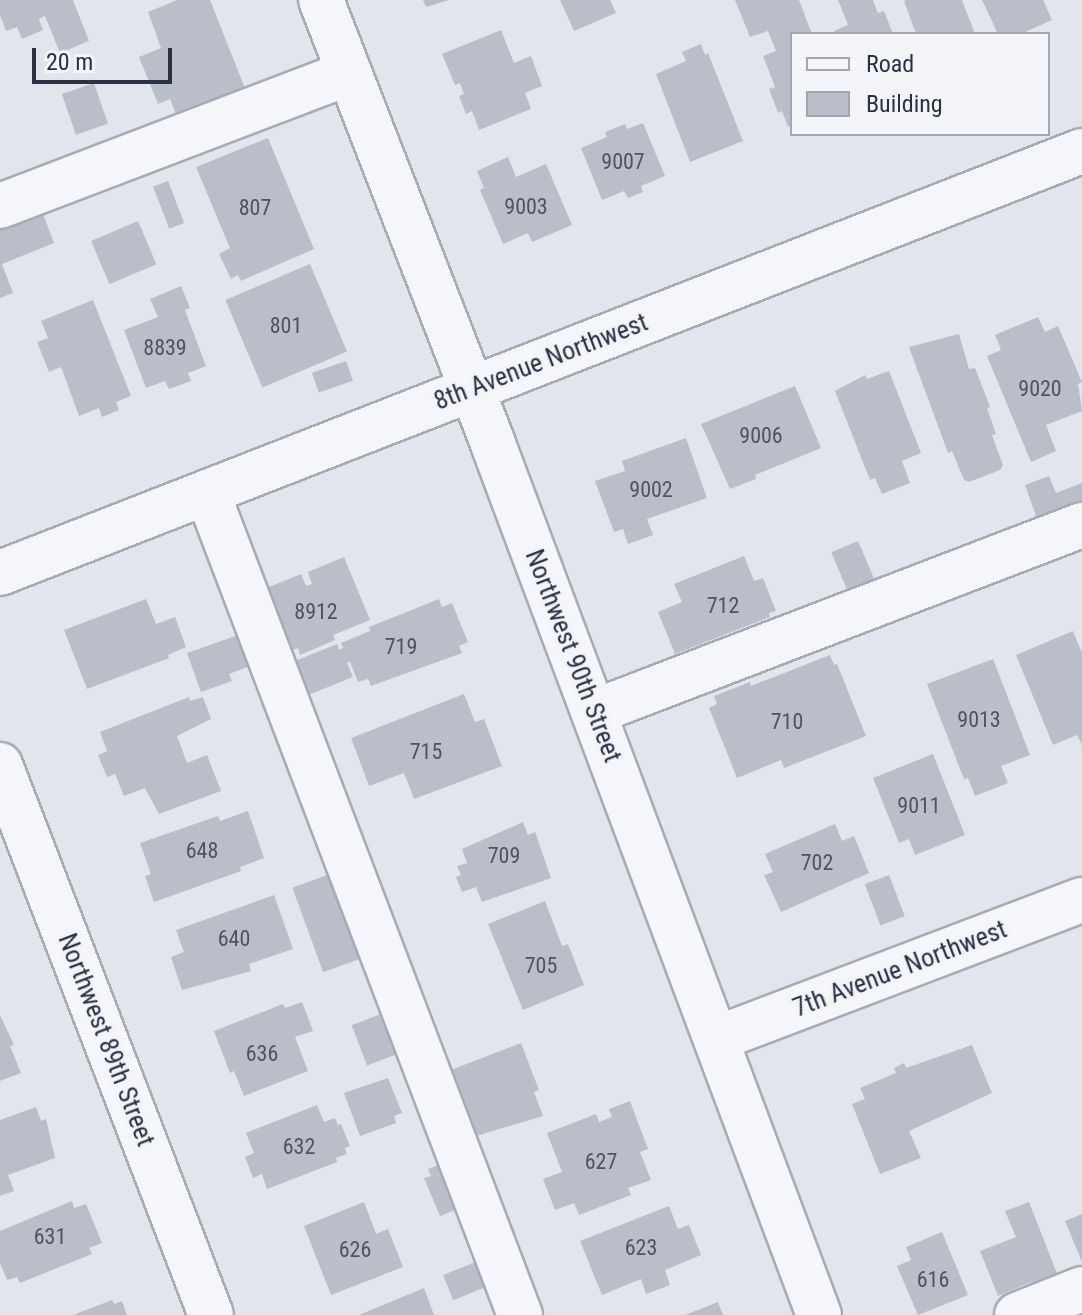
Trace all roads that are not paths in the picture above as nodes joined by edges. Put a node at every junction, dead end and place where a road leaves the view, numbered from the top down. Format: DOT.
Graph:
graph roads {
  1 [pos="321,0"];
  2 [pos="348,73"];
  3 [pos="1082,151"];
  4 [pos="0,206"];
  5 [pos="472,388"];
  6 [pos="207,492"];
  7 [pos="1082,525"];
  8 [pos="0,573"];
  9 [pos="594,712"];
  10 [pos="0,765"];
  11 [pos="1082,900"];
  12 [pos="718,1038"];
  13 [pos="1082,1289"];
  14 [pos="211,1315"];
  15 [pos="520,1315"];
  16 [pos="819,1315"];
  17 [pos="1017,1315"];
  1 -- 2 [label="street, Northwest 90th Street"];
  2 -- 4 [label="street"];
  2 -- 5 [label="street, Northwest 90th Street"];
  3 -- 5 [label="street, 8th Avenue Northwest"];
  5 -- 6 [label="street, 8th Avenue Northwest"];
  5 -- 9 [label="street, Northwest 90th Street"];
  6 -- 8 [label="street, 8th Avenue Northwest"];
  6 -- 15 [label="street"];
  7 -- 9 [label="street"];
  9 -- 12 [label="street, Northwest 90th Street"];
  10 -- 14 [label="street, Northwest 89th Street"];
  11 -- 12 [label="street, 7th Avenue Northwest"];
  12 -- 16 [label="street, Northwest 90th Street"];
  13 -- 17 [label="street"];
}
